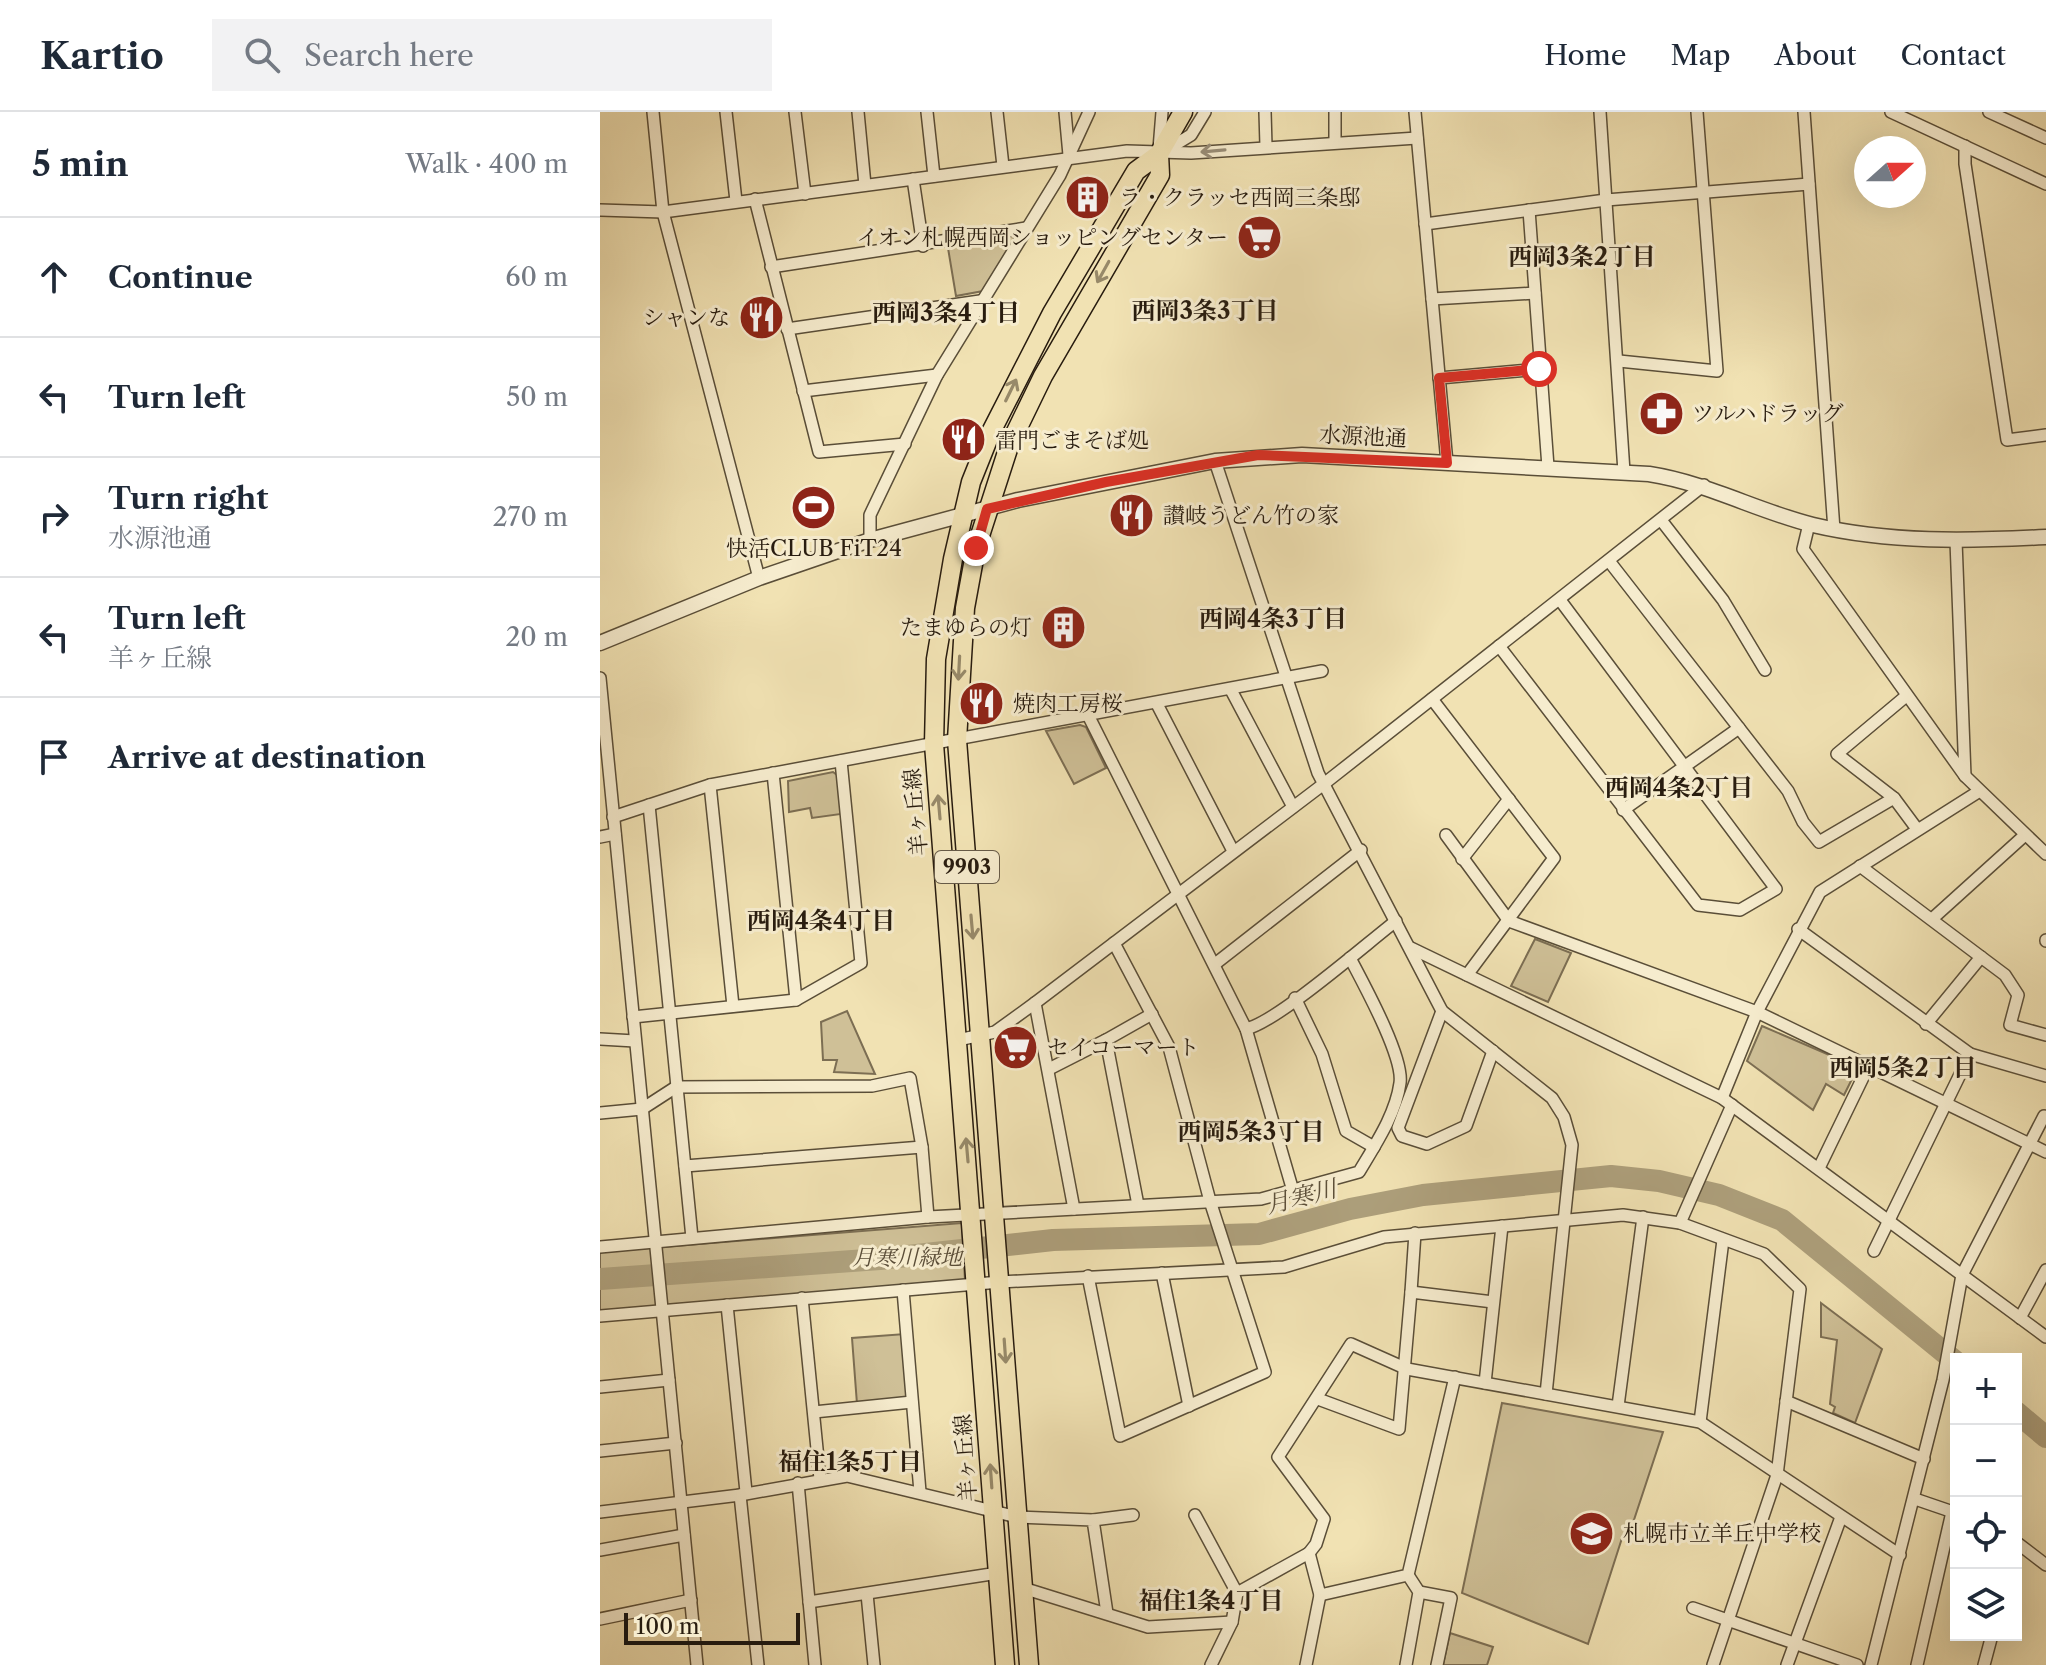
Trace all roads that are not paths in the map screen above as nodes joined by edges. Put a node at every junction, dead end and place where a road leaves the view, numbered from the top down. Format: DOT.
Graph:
graph roads {
  1 [pos="653,112"];
  2 [pos="726,112"];
  3 [pos="795,112"];
  4 [pos="858,112"];
  5 [pos="927,112"];
  6 [pos="997,112"];
  7 [pos="1065,112"];
  8 [pos="1089,112"];
  9 [pos="1162,112"];
  10 [pos="1183,112"];
  11 [pos="1205,112"];
  12 [pos="1265,112"];
  13 [pos="1335,112"];
  14 [pos="1415,112"];
  15 [pos="1600,112"];
  16 [pos="1697,112"];
  17 [pos="1804,112"];
  18 [pos="1891,112"];
  19 [pos="1991,113"];
  20 [pos="1417,138"];
  21 [pos="2046,138"];
  22 [pos="1335,141"];
  23 [pos="1266,146"];
  24 [pos="1965,146"];
  25 [pos="1159,154"];
  26 [pos="1069,157"];
  27 [pos="1003,166"];
  28 [pos="934,176"];
  29 [pos="913,179"];
  30 [pos="1809,184"];
  31 [pos="2046,184"];
  32 [pos="865,185"];
  33 [pos="1703,190"];
  34 [pos="805,194"];
  35 [pos="755,199"];
  36 [pos="1606,200"];
  37 [pos="736,201"];
  38 [pos="600,210"];
  39 [pos="1529,210"];
  40 [pos="663,212"];
  41 [pos="1425,224"];
  42 [pos="1026,228"];
  43 [pos="923,246"];
  44 [pos="771,267"];
  45 [pos="1535,293"];
  46 [pos="1432,299"];
  47 [pos="980,301"];
  48 [pos="787,329"];
  49 [pos="1619,361"];
  50 [pos="1539,369"];
  51 [pos="937,375"];
  52 [pos="1439,378"];
  53 [pos="803,391"];
  54 [pos="2046,435"];
  55 [pos="905,444"];
  56 [pos="1215,461"];
  57 [pos="1447,463"];
  58 [pos="1548,467"];
  59 [pos="1624,472"];
  60 [pos="1704,485"];
  61 [pos="987,509"];
  62 [pos="963,514"];
  63 [pos="1661,520"];
  64 [pos="1809,524"];
  65 [pos="1834,530"];
  66 [pos="2046,537"];
  67 [pos="870,540"];
  68 [pos="1956,541"];
  69 [pos="1609,561"];
  70 [pos="759,578"];
  71 [pos="1560,600"];
  72 [pos="600,643"];
  73 [pos="1499,646"];
  74 [pos="1765,670"];
  75 [pos="1322,671"];
  76 [pos="600,678"];
  77 [pos="1288,680"];
  78 [pos="1231,690"];
  79 [pos="1905,697"];
  80 [pos="1432,699"];
  81 [pos="1157,704"];
  82 [pos="1088,715"];
  83 [pos="1739,728"];
  84 [pos="957,740"];
  85 [pos="934,744"];
  86 [pos="841,761"];
  87 [pos="1685,766"];
  88 [pos="773,773"];
  89 [pos="1965,776"];
  90 [pos="1325,783"];
  91 [pos="710,785"];
  92 [pos="1978,792"];
  93 [pos="1894,798"];
  94 [pos="1509,799"];
  95 [pos="649,805"];
  96 [pos="1293,807"];
  97 [pos="1623,810"];
  98 [pos="613,817"];
  99 [pos="1917,829"];
  100 [pos="615,834"];
  101 [pos="1446,835"];
  102 [pos="2025,835"];
  103 [pos="600,837"];
  104 [pos="1361,850"];
  105 [pos="1233,851"];
  106 [pos="2046,854"];
  107 [pos="1462,859"];
  108 [pos="1860,866"];
  109 [pos="1179,895"];
  110 [pos="1932,919"];
  111 [pos="1396,921"];
  112 [pos="1509,921"];
  113 [pos="1798,929"];
  114 [pos="1114,943"];
  115 [pos="1410,948"];
  116 [pos="1981,957"];
  117 [pos="1350,958"];
  118 [pos="1215,964"];
  119 [pos="1467,975"];
  120 [pos="1295,998"];
  121 [pos="796,1000"];
  122 [pos="1035,1003"];
  123 [pos="733,1006"];
  124 [pos="1442,1011"];
  125 [pos="1757,1012"];
  126 [pos="669,1013"];
  127 [pos="1152,1014"];
  128 [pos="633,1017"];
  129 [pos="1926,1024"];
  130 [pos="1246,1029"];
  131 [pos="2046,1035"];
  132 [pos="980,1037"];
  133 [pos="600,1039"];
  134 [pos="958,1040"];
  135 [pos="1106,1040"];
  136 [pos="635,1041"];
  137 [pos="1493,1051"];
  138 [pos="1970,1054"];
  139 [pos="1869,1065"];
  140 [pos="1049,1069"];
  141 [pos="2046,1076"];
  142 [pos="676,1087"];
  143 [pos="1727,1101"];
  144 [pos="1945,1102"];
  145 [pos="642,1109"];
  146 [pos="600,1113"];
  147 [pos="2044,1116"];
  148 [pos="2031,1144"];
  149 [pos="922,1147"];
  150 [pos="1374,1147"];
  151 [pos="2046,1152"];
  152 [pos="685,1166"];
  153 [pos="1819,1168"];
  154 [pos="1293,1191"];
  155 [pos="1138,1205"];
  156 [pos="1211,1206"];
  157 [pos="1074,1209"];
  158 [pos="1565,1214"];
  159 [pos="928,1217"];
  160 [pos="1643,1217"];
  161 [pos="996,1220"];
  162 [pos="973,1222"];
  163 [pos="1890,1222"];
  164 [pos="1680,1223"];
  165 [pos="1502,1226"];
  166 [pos="1415,1233"];
  167 [pos="692,1238"];
  168 [pos="1723,1240"];
  169 [pos="600,1247"];
  170 [pos="656,1248"];
  171 [pos="1874,1251"];
  172 [pos="1234,1269"];
  173 [pos="2046,1270"];
  174 [pos="1162,1273"];
  175 [pos="1962,1275"];
  176 [pos="1088,1276"];
  177 [pos="1000,1277"];
  178 [pos="976,1281"];
  179 [pos="903,1290"];
  180 [pos="1411,1292"];
  181 [pos="802,1298"];
  182 [pos="1493,1302"];
  183 [pos="727,1305"];
  184 [pos="662,1311"];
  185 [pos="600,1316"];
  186 [pos="2020,1318"];
  187 [pos="2046,1337"];
  188 [pos="1407,1369"];
  189 [pos="1455,1377"];
  190 [pos="669,1380"];
  191 [pos="1485,1383"];
  192 [pos="600,1387"];
  193 [pos="1546,1394"];
  194 [pos="1318,1399"];
  195 [pos="1786,1401"];
  196 [pos="912,1402"];
  197 [pos="1189,1406"];
  198 [pos="1618,1406"];
  199 [pos="814,1412"];
  200 [pos="1700,1422"];
  201 [pos="676,1443"];
  202 [pos="600,1451"];
  203 [pos="1924,1459"];
  204 [pos="1777,1475"];
  205 [pos="820,1479"];
  206 [pos="798,1483"];
  207 [pos="920,1492"];
  208 [pos="743,1494"];
  209 [pos="1915,1499"];
  210 [pos="681,1501"];
  211 [pos="993,1510"];
  212 [pos="1950,1511"];
  213 [pos="600,1512"];
  214 [pos="1133,1515"];
  215 [pos="1195,1515"];
  216 [pos="1017,1517"];
  217 [pos="1841,1517"];
  218 [pos="1093,1520"];
  219 [pos="1950,1529"];
  220 [pos="684,1535"];
  221 [pos="2022,1547"];
  222 [pos="600,1550"];
  223 [pos="1309,1553"];
  224 [pos="1900,1555"];
  225 [pos="2046,1565"];
  226 [pos="998,1573"];
  227 [pos="1408,1575"];
  228 [pos="1023,1588"];
  229 [pos="1419,1592"];
  230 [pos="1237,1593"];
  231 [pos="867,1594"];
  232 [pos="1320,1595"];
  233 [pos="691,1600"];
  234 [pos="809,1602"];
  235 [pos="1693,1608"];
  236 [pos="1107,1613"];
  237 [pos="600,1619"];
  238 [pos="1729,1620"];
  239 [pos="1232,1622"];
  240 [pos="1990,1641"];
  241 [pos="1794,1643"];
  242 [pos="697,1665"];
  243 [pos="758,1665"];
  244 [pos="815,1665"];
  245 [pos="874,1665"];
  246 [pos="1005,1665"];
  247 [pos="1029,1665"];
  248 [pos="1211,1665"];
  249 [pos="1306,1665"];
  250 [pos="1406,1665"];
  251 [pos="1437,1665"];
  252 [pos="1713,1665"];
  253 [pos="1787,1665"];
  254 [pos="1857,1665"];
  255 [pos="1871,1665"];
  256 [pos="1917,1665"];
  257 [pos="1984,1665"];
  1 -- 40 [label="street"];
  2 -- 37 [label="street"];
  3 -- 34 [label="street"];
  4 -- 32 [label="street"];
  5 -- 28 [label="street"];
  6 -- 27 [label="street"];
  7 -- 26 [label="street"];
  8 -- 26 [label="street"];
  9 -- 25 [label="street"];
  10 -- 25 [label="main road, 羊ヶ丘線 / 9903"];
  11 -- 25 [label="street"];
  12 -- 23 [label="street"];
  13 -- 22 [label="street"];
  14 -- 20 [label="street"];
  15 -- 36 [label="street"];
  16 -- 33 [label="street"];
  17 -- 30 [label="street"];
  18 -- 24 [label="street"];
  19 -- 21 [label="street"];
  20 -- 22 [label="street"];
  20 -- 41 [label="street"];
  22 -- 23 [label="street"];
  23 -- 25 [label="street, one-way"];
  24 -- 31 [label="street"];
  24 -- 54 [label="street"];
  25 -- 26 [label="street"];
  25 -- 61 [label="main road, 羊ヶ丘線 / 9903, one-way"];
  62 -- 25 [label="main road, 羊ヶ丘線 / 9903, one-way"];
  26 -- 27 [label="street"];
  26 -- 42 [label="street"];
  27 -- 28 [label="street"];
  28 -- 29 [label="street"];
  29 -- 32 [label="street"];
  29 -- 43 [label="street"];
  30 -- 33 [label="street"];
  30 -- 65 [label="street"];
  32 -- 34 [label="street"];
  33 -- 36 [label="street"];
  33 -- 49 [label="street"];
  34 -- 35 [label="street"];
  35 -- 37 [label="street"];
  35 -- 44 [label="street"];
  36 -- 39 [label="street"];
  36 -- 49 [label="street"];
  37 -- 40 [label="street"];
  38 -- 40 [label="street"];
  39 -- 41 [label="street"];
  39 -- 45 [label="street"];
  40 -- 70 [label="street"];
  41 -- 46 [label="street"];
  42 -- 43 [label="street"];
  42 -- 47 [label="street"];
  43 -- 44 [label="street"];
  44 -- 48 [label="street"];
  45 -- 46 [label="street"];
  45 -- 50 [label="street"];
  46 -- 52 [label="street"];
  47 -- 48 [label="street"];
  47 -- 51 [label="street"];
  48 -- 53 [label="street"];
  49 -- 59 [label="street"];
  50 -- 52 [label="street"];
  50 -- 58 [label="street"];
  51 -- 53 [label="street"];
  51 -- 55 [label="street"];
  52 -- 57 [label="street"];
  53 -- 55 [label="street"];
  55 -- 67 [label="street"];
  56 -- 57 [label="street, 水源池通"];
  56 -- 61 [label="street, 水源池通"];
  56 -- 77 [label="street"];
  57 -- 58 [label="street, 水源池通"];
  58 -- 59 [label="street, 水源池通"];
  59 -- 60 [label="street, 水源池通"];
  60 -- 63 [label="street"];
  60 -- 64 [label="street, 水源池通"];
  61 -- 62 [label="street, 水源池通"];
  61 -- 84 [label="main road, 羊ヶ丘線 / 9903, one-way"];
  62 -- 67 [label="street, 水源池通"];
  62 -- 85 [label="main road, 羊ヶ丘線 / 9903"];
  63 -- 69 [label="street"];
  63 -- 74 [label="street"];
  64 -- 65 [label="street, 水源池通"];
  64 -- 79 [label="street"];
  65 -- 68 [label="street, 水源池通"];
  66 -- 68 [label="street, 水源池通"];
  67 -- 70 [label="street, 水源池通"];
  68 -- 89 [label="street"];
  69 -- 71 [label="street"];
  69 -- 83 [label="street"];
  70 -- 72 [label="street, 水源池通"];
  71 -- 73 [label="street"];
  71 -- 87 [label="street"];
  73 -- 80 [label="street"];
  73 -- 97 [label="street"];
  75 -- 77 [label="street"];
  76 -- 98 [label="street"];
  77 -- 78 [label="street"];
  77 -- 90 [label="street"];
  78 -- 81 [label="street"];
  78 -- 96 [label="street"];
  79 -- 89 [label="street"];
  79 -- 93 [label="street"];
  80 -- 90 [label="street"];
  80 -- 94 [label="street"];
  81 -- 82 [label="street"];
  81 -- 105 [label="street"];
  82 -- 84 [label="street"];
  82 -- 109 [label="street"];
  83 -- 87 [label="street"];
  83 -- 93 [label="street"];
  84 -- 85 [label="street"];
  84 -- 132 [label="main road, 羊ヶ丘線 / 9903, one-way"];
  85 -- 86 [label="street"];
  134 -- 85 [label="main road, 羊ヶ丘線 / 9903, one-way"];
  86 -- 88 [label="street"];
  86 -- 121 [label="street"];
  87 -- 97 [label="street"];
  87 -- 97 [label="street"];
  88 -- 91 [label="street"];
  88 -- 121 [label="street"];
  89 -- 92 [label="street"];
  90 -- 96 [label="street"];
  90 -- 104 [label="street"];
  91 -- 95 [label="street"];
  91 -- 123 [label="street"];
  92 -- 99 [label="street"];
  92 -- 102 [label="street"];
  93 -- 99 [label="street"];
  94 -- 107 [label="street"];
  94 -- 112 [label="street"];
  95 -- 98 [label="street"];
  95 -- 126 [label="street"];
  96 -- 105 [label="street"];
  98 -- 100 [label="street"];
  99 -- 108 [label="street"];
  100 -- 103 [label="street"];
  100 -- 128 [label="street"];
  101 -- 107 [label="street"];
  102 -- 106 [label="street"];
  102 -- 110 [label="street"];
  104 -- 111 [label="street"];
  104 -- 118 [label="street"];
  105 -- 109 [label="street"];
  107 -- 112 [label="street"];
  108 -- 110 [label="street"];
  108 -- 113 [label="street"];
  109 -- 114 [label="street"];
  109 -- 118 [label="street"];
  110 -- 116 [label="street"];
  111 -- 115 [label="street"];
  111 -- 117 [label="street"];
  112 -- 119 [label="street"];
  112 -- 125 [label="street"];
  113 -- 125 [label="street"];
  113 -- 129 [label="street"];
  114 -- 122 [label="street"];
  114 -- 127 [label="street"];
  115 -- 119 [label="street"];
  115 -- 124 [label="street"];
  116 -- 129 [label="street"];
  116 -- 131 [label="street"];
  117 -- 120 [label="street"];
  117 -- 150 [label="street"];
  118 -- 130 [label="street"];
  119 -- 143 [label="street"];
  120 -- 130 [label="street"];
  120 -- 150 [label="street"];
  121 -- 123 [label="street"];
  122 -- 132 [label="street"];
  122 -- 140 [label="street"];
  123 -- 126 [label="street"];
  124 -- 137 [label="street"];
  124 -- 137 [label="street"];
  125 -- 139 [label="street"];
  125 -- 143 [label="street"];
  126 -- 128 [label="street"];
  126 -- 142 [label="street"];
  127 -- 135 [label="street"];
  127 -- 156 [label="street"];
  128 -- 136 [label="street"];
  129 -- 138 [label="street"];
  130 -- 154 [label="street"];
  132 -- 134 [label="street"];
  132 -- 161 [label="main road, 羊ヶ丘線 / 9903"];
  133 -- 136 [label="street"];
  162 -- 134 [label="main road, 羊ヶ丘線 / 9903, one-way"];
  135 -- 140 [label="street"];
  135 -- 155 [label="street"];
  136 -- 145 [label="street"];
  137 -- 158 [label="street"];
  138 -- 141 [label="street"];
  138 -- 144 [label="street"];
  139 -- 144 [label="street"];
  139 -- 153 [label="street"];
  140 -- 157 [label="street"];
  142 -- 145 [label="street"];
  142 -- 149 [label="street"];
  142 -- 152 [label="street"];
  143 -- 153 [label="street"];
  143 -- 164 [label="street"];
  144 -- 148 [label="street"];
  144 -- 163 [label="street"];
  145 -- 146 [label="street"];
  145 -- 170 [label="street"];
  147 -- 148 [label="street"];
  148 -- 151 [label="street"];
  148 -- 175 [label="street"];
  149 -- 152 [label="street"];
  149 -- 159 [label="street"];
  150 -- 154 [label="street"];
  152 -- 167 [label="street"];
  153 -- 163 [label="street"];
  154 -- 156 [label="street"];
  155 -- 156 [label="street"];
  155 -- 157 [label="street"];
  156 -- 172 [label="street"];
  157 -- 161 [label="street"];
  158 -- 160 [label="street"];
  158 -- 165 [label="street"];
  158 -- 193 [label="street"];
  159 -- 162 [label="street"];
  159 -- 167 [label="street"];
  160 -- 164 [label="street"];
  160 -- 198 [label="street"];
  161 -- 162 [label="street"];
  161 -- 177 [label="main road, 羊ヶ丘線 / 9903"];
  162 -- 178 [label="main road, 羊ヶ丘線 / 9903"];
  163 -- 171 [label="street"];
  163 -- 175 [label="street"];
  164 -- 168 [label="street"];
  165 -- 166 [label="street"];
  165 -- 182 [label="street"];
  166 -- 172 [label="street"];
  166 -- 180 [label="street"];
  167 -- 170 [label="street"];
  168 -- 195 [label="street"];
  168 -- 200 [label="street"];
  169 -- 170 [label="street"];
  170 -- 184 [label="street"];
  172 -- 174 [label="street"];
  172 -- 197 [label="street"];
  173 -- 186 [label="street"];
  174 -- 176 [label="street"];
  174 -- 197 [label="street"];
  175 -- 186 [label="street"];
  175 -- 203 [label="street"];
  176 -- 177 [label="street"];
  176 -- 197 [label="street"];
  177 -- 178 [label="street"];
  177 -- 216 [label="main road, 羊ヶ丘線 / 9903, one-way"];
  178 -- 179 [label="street"];
  211 -- 178 [label="main road, 羊ヶ丘線 / 9903, one-way"];
  179 -- 181 [label="street"];
  179 -- 196 [label="street"];
  180 -- 182 [label="street"];
  180 -- 188 [label="street"];
  181 -- 183 [label="street"];
  181 -- 199 [label="street"];
  182 -- 191 [label="street"];
  183 -- 184 [label="street"];
  183 -- 208 [label="street"];
  184 -- 185 [label="street"];
  184 -- 190 [label="street"];
  186 -- 187 [label="street"];
  188 -- 189 [label="street"];
  188 -- 194 [label="street"];
  188 -- 194 [label="street"];
  189 -- 191 [label="street"];
  189 -- 227 [label="street"];
  190 -- 192 [label="street"];
  190 -- 201 [label="street"];
  191 -- 193 [label="street"];
  193 -- 198 [label="street"];
  194 -- 223 [label="street"];
  195 -- 203 [label="street"];
  195 -- 204 [label="street"];
  196 -- 199 [label="street"];
  196 -- 207 [label="street"];
  198 -- 200 [label="street"];
  199 -- 205 [label="street"];
  200 -- 204 [label="street"];
  201 -- 202 [label="street"];
  201 -- 210 [label="street"];
  203 -- 209 [label="street"];
  204 -- 217 [label="street"];
  204 -- 238 [label="street"];
  205 -- 206 [label="street"];
  205 -- 207 [label="street"];
  206 -- 208 [label="street"];
  206 -- 234 [label="street"];
  207 -- 211 [label="street"];
  208 -- 210 [label="street"];
  208 -- 243 [label="street"];
  209 -- 212 [label="street"];
  209 -- 224 [label="street"];
  210 -- 213 [label="street"];
  210 -- 220 [label="street"];
  211 -- 216 [label="street"];
  211 -- 226 [label="main road, 羊ヶ丘線 / 9903"];
  214 -- 218 [label="street"];
  215 -- 230 [label="street"];
  216 -- 218 [label="street"];
  216 -- 228 [label="main road, 羊ヶ丘線 / 9903"];
  217 -- 224 [label="street"];
  217 -- 241 [label="street"];
  218 -- 236 [label="street"];
  219 -- 256 [label="street"];
  220 -- 222 [label="street"];
  220 -- 233 [label="street"];
  221 -- 225 [label="street"];
  223 -- 230 [label="street"];
  223 -- 232 [label="street"];
  224 -- 255 [label="street"];
  226 -- 231 [label="street"];
  226 -- 246 [label="main road, 羊ヶ丘線 / 9903"];
  227 -- 229 [label="street"];
  227 -- 232 [label="street"];
  228 -- 236 [label="street"];
  228 -- 247 [label="main road, 羊ヶ丘線 / 9903"];
  229 -- 250 [label="street"];
  229 -- 251 [label="street"];
  230 -- 239 [label="street"];
  231 -- 234 [label="street"];
  231 -- 245 [label="street"];
  232 -- 249 [label="street"];
  233 -- 237 [label="street"];
  233 -- 242 [label="street"];
  234 -- 244 [label="street"];
  235 -- 238 [label="street"];
  236 -- 239 [label="street"];
  238 -- 241 [label="street"];
  238 -- 252 [label="street"];
  239 -- 248 [label="street"];
  240 -- 257 [label="street"];
  241 -- 253 [label="street"];
  241 -- 254 [label="street"];
}
